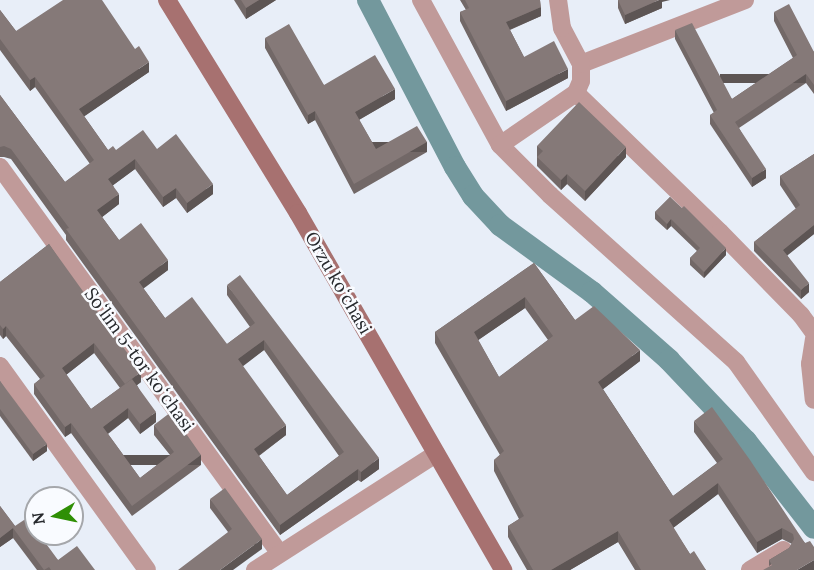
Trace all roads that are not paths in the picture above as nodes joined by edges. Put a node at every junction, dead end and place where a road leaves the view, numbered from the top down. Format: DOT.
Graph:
graph roads {
  1 [pos="167,0"];
  2 [pos="421,0"];
  3 [pos="558,0"];
  4 [pos="745,0"];
  5 [pos="580,64"];
  6 [pos="576,93"];
  7 [pos="500,145"];
  8 [pos="0,167"];
  9 [pos="814,333"];
  10 [pos="814,339"];
  11 [pos="0,366"];
  12 [pos="814,400"];
  13 [pos="436,454"];
  14 [pos="814,472"];
  15 [pos="783,550"];
  16 [pos="279,553"];
  17 [pos="147,570"];
  18 [pos="255,570"];
  19 [pos="503,570"];
  20 [pos="750,570"];
  1 -- 13 [label="street, Orzu koʻchasi"];
  2 -- 7 [label="street"];
  3 -- 5 [label="street"];
  4 -- 5 [label="street"];
  5 -- 6 [label="street"];
  6 -- 7 [label="street"];
  6 -- 9 [label="street"];
  7 -- 14 [label="street"];
  8 -- 16 [label="street, Soʻlim 5-tor koʻchasi"];
  10 -- 12 [label="street"];
  11 -- 17 [label="street"];
  13 -- 16 [label="street"];
  13 -- 19 [label="street, Orzu koʻchasi"];
  15 -- 20 [label="street"];
  16 -- 18 [label="street"];
}
